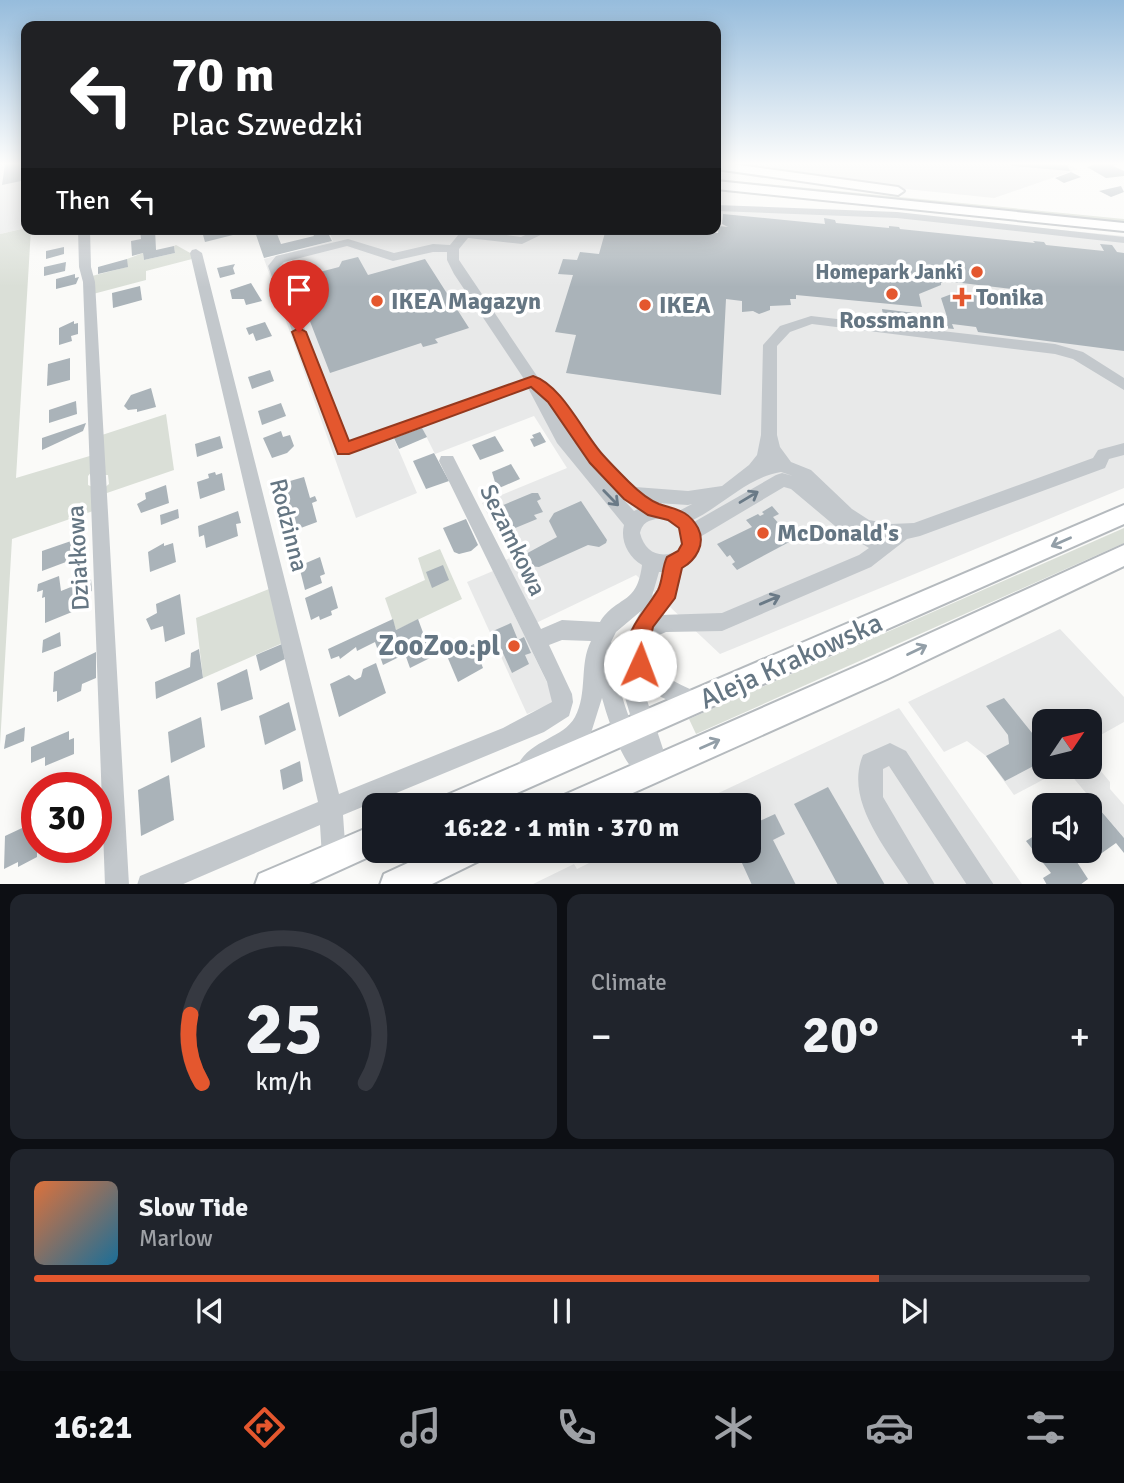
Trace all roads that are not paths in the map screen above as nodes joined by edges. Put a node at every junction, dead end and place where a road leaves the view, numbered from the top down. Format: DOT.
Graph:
graph roads {
  1 [pos="963,205"];
  2 [pos="990,205"];
  3 [pos="721,208"];
  4 [pos="1124,215"];
  5 [pos="1124,227"];
  6 [pos="84,235"];
  7 [pos="465,235"];
  8 [pos="485,235"];
  9 [pos="535,235"];
  10 [pos="1124,242"];
  11 [pos="453,249"];
  12 [pos="197,253"];
  13 [pos="533,381"];
  14 [pos="1124,385"];
  15 [pos="769,435"];
  16 [pos="1124,449"];
  17 [pos="447,460"];
  18 [pos="786,467"];
  19 [pos="736,484"];
  20 [pos="630,494"];
  21 [pos="654,510"];
  22 [pos="1124,514"];
  23 [pos="634,522"];
  24 [pos="686,525"];
  25 [pos="903,532"];
  26 [pos="884,547"];
  27 [pos="1124,555"];
  28 [pos="651,562"];
  29 [pos="673,563"];
  30 [pos="606,632"];
  31 [pos="641,634"];
  32 [pos="536,640"];
  33 [pos="697,702"];
  34 [pos="635,729"];
  35 [pos="648,771"];
  36 [pos="514,781"];
  37 [pos="486,793"];
  38 [pos="601,793"];
  39 [pos="331,809"];
  40 [pos="362,845"];
  41 [pos="334,857"];
  42 [pos="442,863"];
  43 [pos="164,882"];
  44 [pos="117,884"];
  45 [pos="270,884"];
  46 [pos="395,884"];
  47 [pos="923,884"];
  48 [pos="982,884"];
  1 -- 5 [label="main road"];
  2 -- 4 [label="main road"];
  3 -- 10 [label="street"];
  6 -- 44 [label="street, Działkowa"];
  7 -- 11 [label="street"];
  8 -- 9 [label="street"];
  11 -- 13 [label="street"];
  11 -- 13 [label="street"];
  12 -- 39 [label="street, Rodzinna"];
  13 -- 20 [label="street"];
  13 -- 23 [label="street, one-way"];
  14 -- 15 [label="street"];
  15 -- 18 [label="street"];
  15 -- 19 [label="street"];
  16 -- 25 [label="street"];
  17 -- 32 [label="street, Sezamkowa"];
  18 -- 19 [label="street"];
  18 -- 25 [label="street"];
  19 -- 20 [label="street"];
  19 -- 24 [label="street"];
  20 -- 21 [label="street"];
  21 -- 23 [label="street"];
  21 -- 24 [label="street"];
  22 -- 33 [label="main road, Aleja Krakowska, one-way"];
  23 -- 28 [label="street"];
  24 -- 26 [label="street, one-way"];
  24 -- 29 [label="street"];
  25 -- 26 [label="street"];
  31 -- 26 [label="street, one-way"];
  35 -- 27 [label="main road, Aleja Krakowska, one-way"];
  28 -- 29 [label="street"];
  28 -- 30 [label="street"];
  29 -- 31 [label="street"];
  30 -- 32 [label="street"];
  30 -- 34 [label="street"];
  30 -- 36 [label="street"];
  31 -- 33 [label="street"];
  31 -- 34 [label="street"];
  32 -- 39 [label="street"];
  33 -- 34 [label="main road, Aleja Krakowska"];
  34 -- 35 [label="street"];
  34 -- 36 [label="main road, Aleja Krakowska"];
  35 -- 38 [label="main road, Aleja Krakowska"];
  36 -- 37 [label="main road, Aleja Krakowska"];
  39 -- 41 [label="street, Rodzinna"];
  39 -- 43 [label="street"];
  40 -- 41 [label="main road"];
  41 -- 45 [label="main road"];
  42 -- 46 [label="main road"];
  47 -- 48 [label="street"];
}
